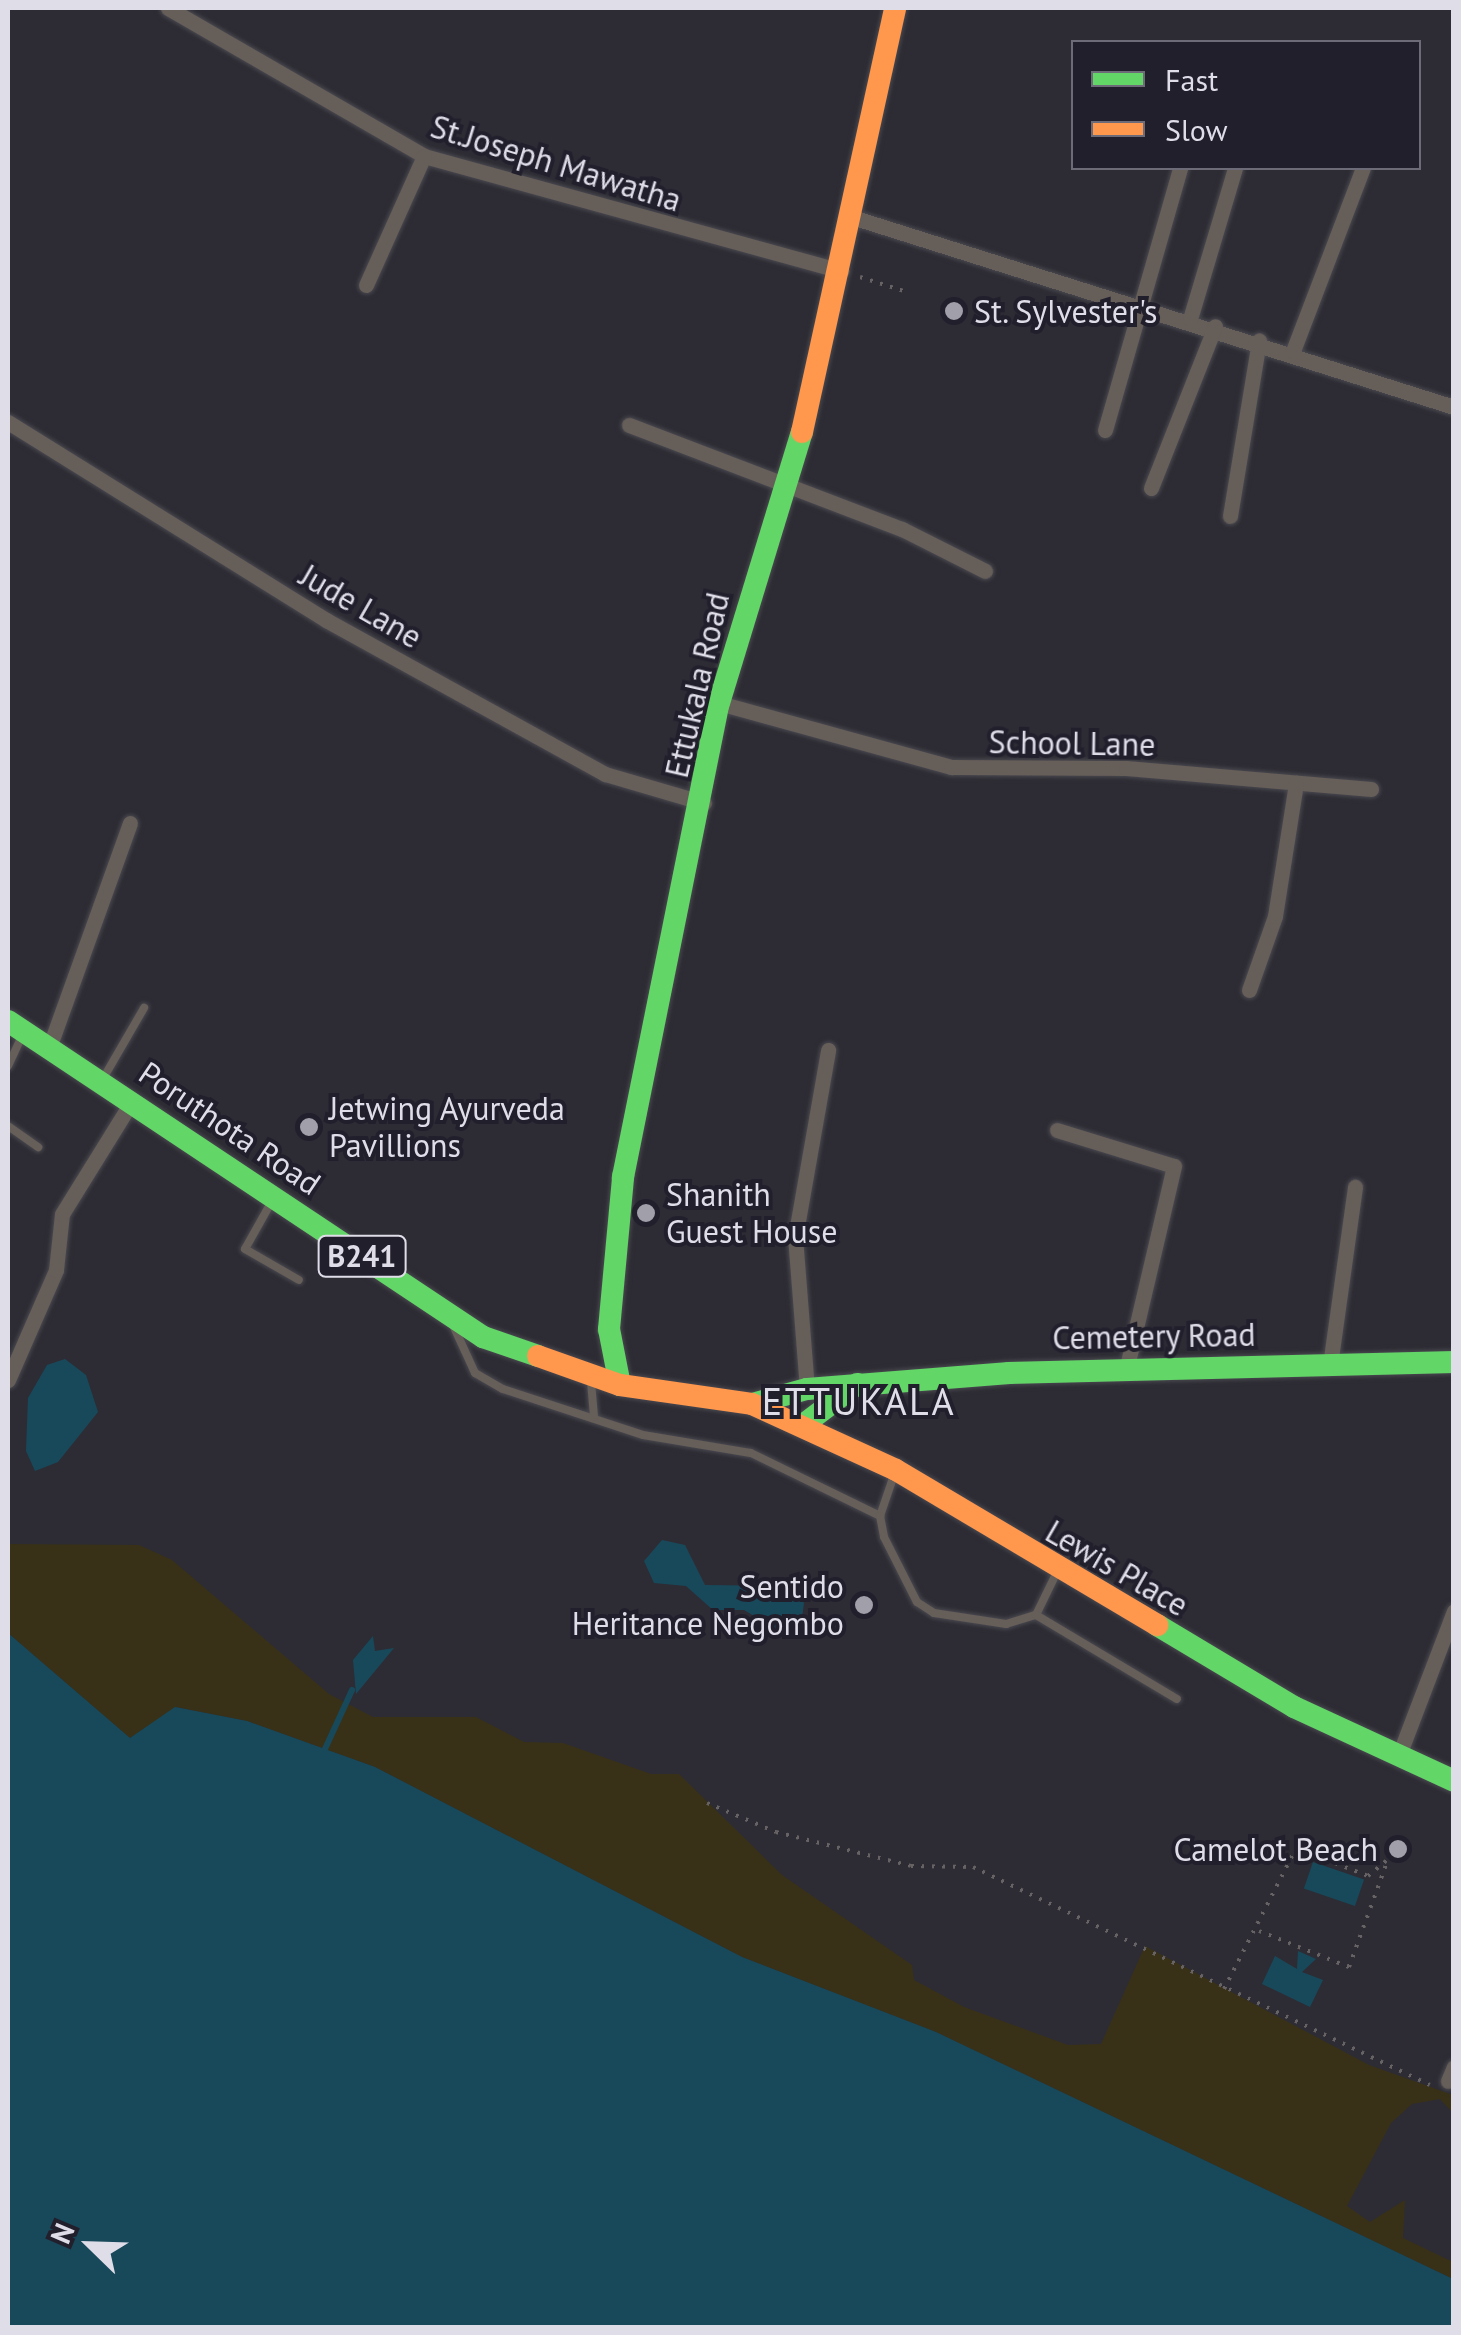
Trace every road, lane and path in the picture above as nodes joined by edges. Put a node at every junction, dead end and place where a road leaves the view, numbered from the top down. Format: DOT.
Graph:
graph roads {
  1 [pos="168,8"];
  2 [pos="895,8"];
  3 [pos="424,156"];
  4 [pos="1180,170"];
  5 [pos="1234,170"];
  6 [pos="1362,170"];
  7 [pos="852,218"];
  8 [pos="841,272"];
  9 [pos="366,285"];
  10 [pos="907,292"];
  11 [pos="1147,304"];
  12 [pos="1190,318"];
  13 [pos="1215,326"];
  14 [pos="1259,340"];
  15 [pos="1293,351"];
  16 [pos="1454,407"];
  17 [pos="8,422"];
  18 [pos="629,425"];
  19 [pos="1105,430"];
  20 [pos="783,486"];
  21 [pos="1151,488"];
  22 [pos="1230,516"];
  23 [pos="986,570"];
  24 [pos="719,704"];
  25 [pos="1296,782"];
  26 [pos="1371,789"];
  27 [pos="704,803"];
  28 [pos="130,823"];
  29 [pos="1249,990"];
  30 [pos="144,1008"];
  31 [pos="16,1026"];
  32 [pos="49,1048"];
  33 [pos="828,1050"];
  34 [pos="8,1066"];
  35 [pos="102,1081"];
  36 [pos="132,1101"];
  37 [pos="8,1126"];
  38 [pos="1057,1130"];
  39 [pos="38,1147"];
  40 [pos="1355,1187"];
  41 [pos="274,1197"];
  42 [pos="299,1280"];
  43 [pos="451,1315"];
  44 [pos="1454,1362"];
  45 [pos="1127,1366"];
  46 [pos="1330,1366"];
  47 [pos="591,1378"];
  48 [pos="8,1380"];
  49 [pos="857,1384"];
  50 [pos="620,1385"];
  51 [pos="807,1389"];
  52 [pos="752,1404"];
  53 [pos="594,1417"];
  54 [pos="804,1425"];
  55 [pos="896,1470"];
  56 [pos="880,1516"];
  57 [pos="1057,1572"];
  58 [pos="1454,1611"];
  59 [pos="1036,1615"];
  60 [pos="1177,1699"];
  61 [pos="1398,1755"];
  62 [pos="1454,1780"];
  63 [pos="707,1803"];
  64 [pos="1259,1931"];
  65 [pos="1224,1989"];
  66 [pos="1448,2079"];
  1 -- 3 [label="street, St.Joseph Mawatha"];
  2 -- 7 [label="street, Ettukala Road"];
  3 -- 8 [label="street, St.Joseph Mawatha"];
  3 -- 9 [label="street"];
  4 -- 11 [label="street"];
  5 -- 12 [label="street"];
  6 -- 15 [label="street"];
  7 -- 8 [label="street, Ettukala Road"];
  7 -- 11 [label="street"];
  8 -- 10 [label="path"];
  8 -- 20 [label="street, Ettukala Road"];
  11 -- 12 [label="street"];
  11 -- 19 [label="street"];
  12 -- 13 [label="street"];
  13 -- 14 [label="street"];
  13 -- 21 [label="street"];
  14 -- 15 [label="street"];
  14 -- 22 [label="street"];
  15 -- 16 [label="street"];
  17 -- 27 [label="street, Jude Lane"];
  18 -- 20 [label="street"];
  20 -- 23 [label="street"];
  20 -- 24 [label="street, Ettukala Road"];
  24 -- 25 [label="street, School Lane"];
  24 -- 27 [label="street, Ettukala Road"];
  25 -- 26 [label="street, School Lane"];
  25 -- 29 [label="street"];
  27 -- 50 [label="street, Ettukala Road"];
  28 -- 32 [label="street"];
  30 -- 35 [label="lane"];
  31 -- 32 [label="street, Poruthota Road / B241"];
  31 -- 34 [label="lane"];
  32 -- 35 [label="street, Poruthota Road / B241"];
  33 -- 51 [label="street"];
  35 -- 36 [label="street, Poruthota Road / B241"];
  36 -- 41 [label="street, Poruthota Road / B241"];
  36 -- 48 [label="street"];
  37 -- 39 [label="lane"];
  38 -- 45 [label="street"];
  40 -- 46 [label="street"];
  41 -- 42 [label="lane"];
  41 -- 43 [label="street, Poruthota Road / B241"];
  43 -- 47 [label="street, Poruthota Road / B241"];
  43 -- 53 [label="lane"];
  44 -- 46 [label="street, Cemetery Road"];
  45 -- 46 [label="street, Cemetery Road"];
  45 -- 49 [label="street, Cemetery Road"];
  47 -- 50 [label="street, Poruthota Road / B241"];
  47 -- 53 [label="lane"];
  49 -- 51 [label="street, Cemetery Road"];
  49 -- 54 [label="street"];
  50 -- 52 [label="street, Poruthota Road / B241"];
  51 -- 52 [label="street, Cemetery Road"];
  52 -- 54 [label="street, Lewis Place"];
  53 -- 56 [label="lane"];
  54 -- 55 [label="street, Lewis Place"];
  55 -- 56 [label="lane"];
  55 -- 57 [label="street, Lewis Place"];
  56 -- 59 [label="lane"];
  57 -- 59 [label="lane"];
  57 -- 61 [label="street, Lewis Place"];
  58 -- 61 [label="street"];
  59 -- 60 [label="lane"];
  61 -- 62 [label="street, Lewis Place"];
  63 -- 65 [label="path"];
  64 -- 64 [label="path"];
  64 -- 65 [label="path"];
  65 -- 66 [label="path"];
}
